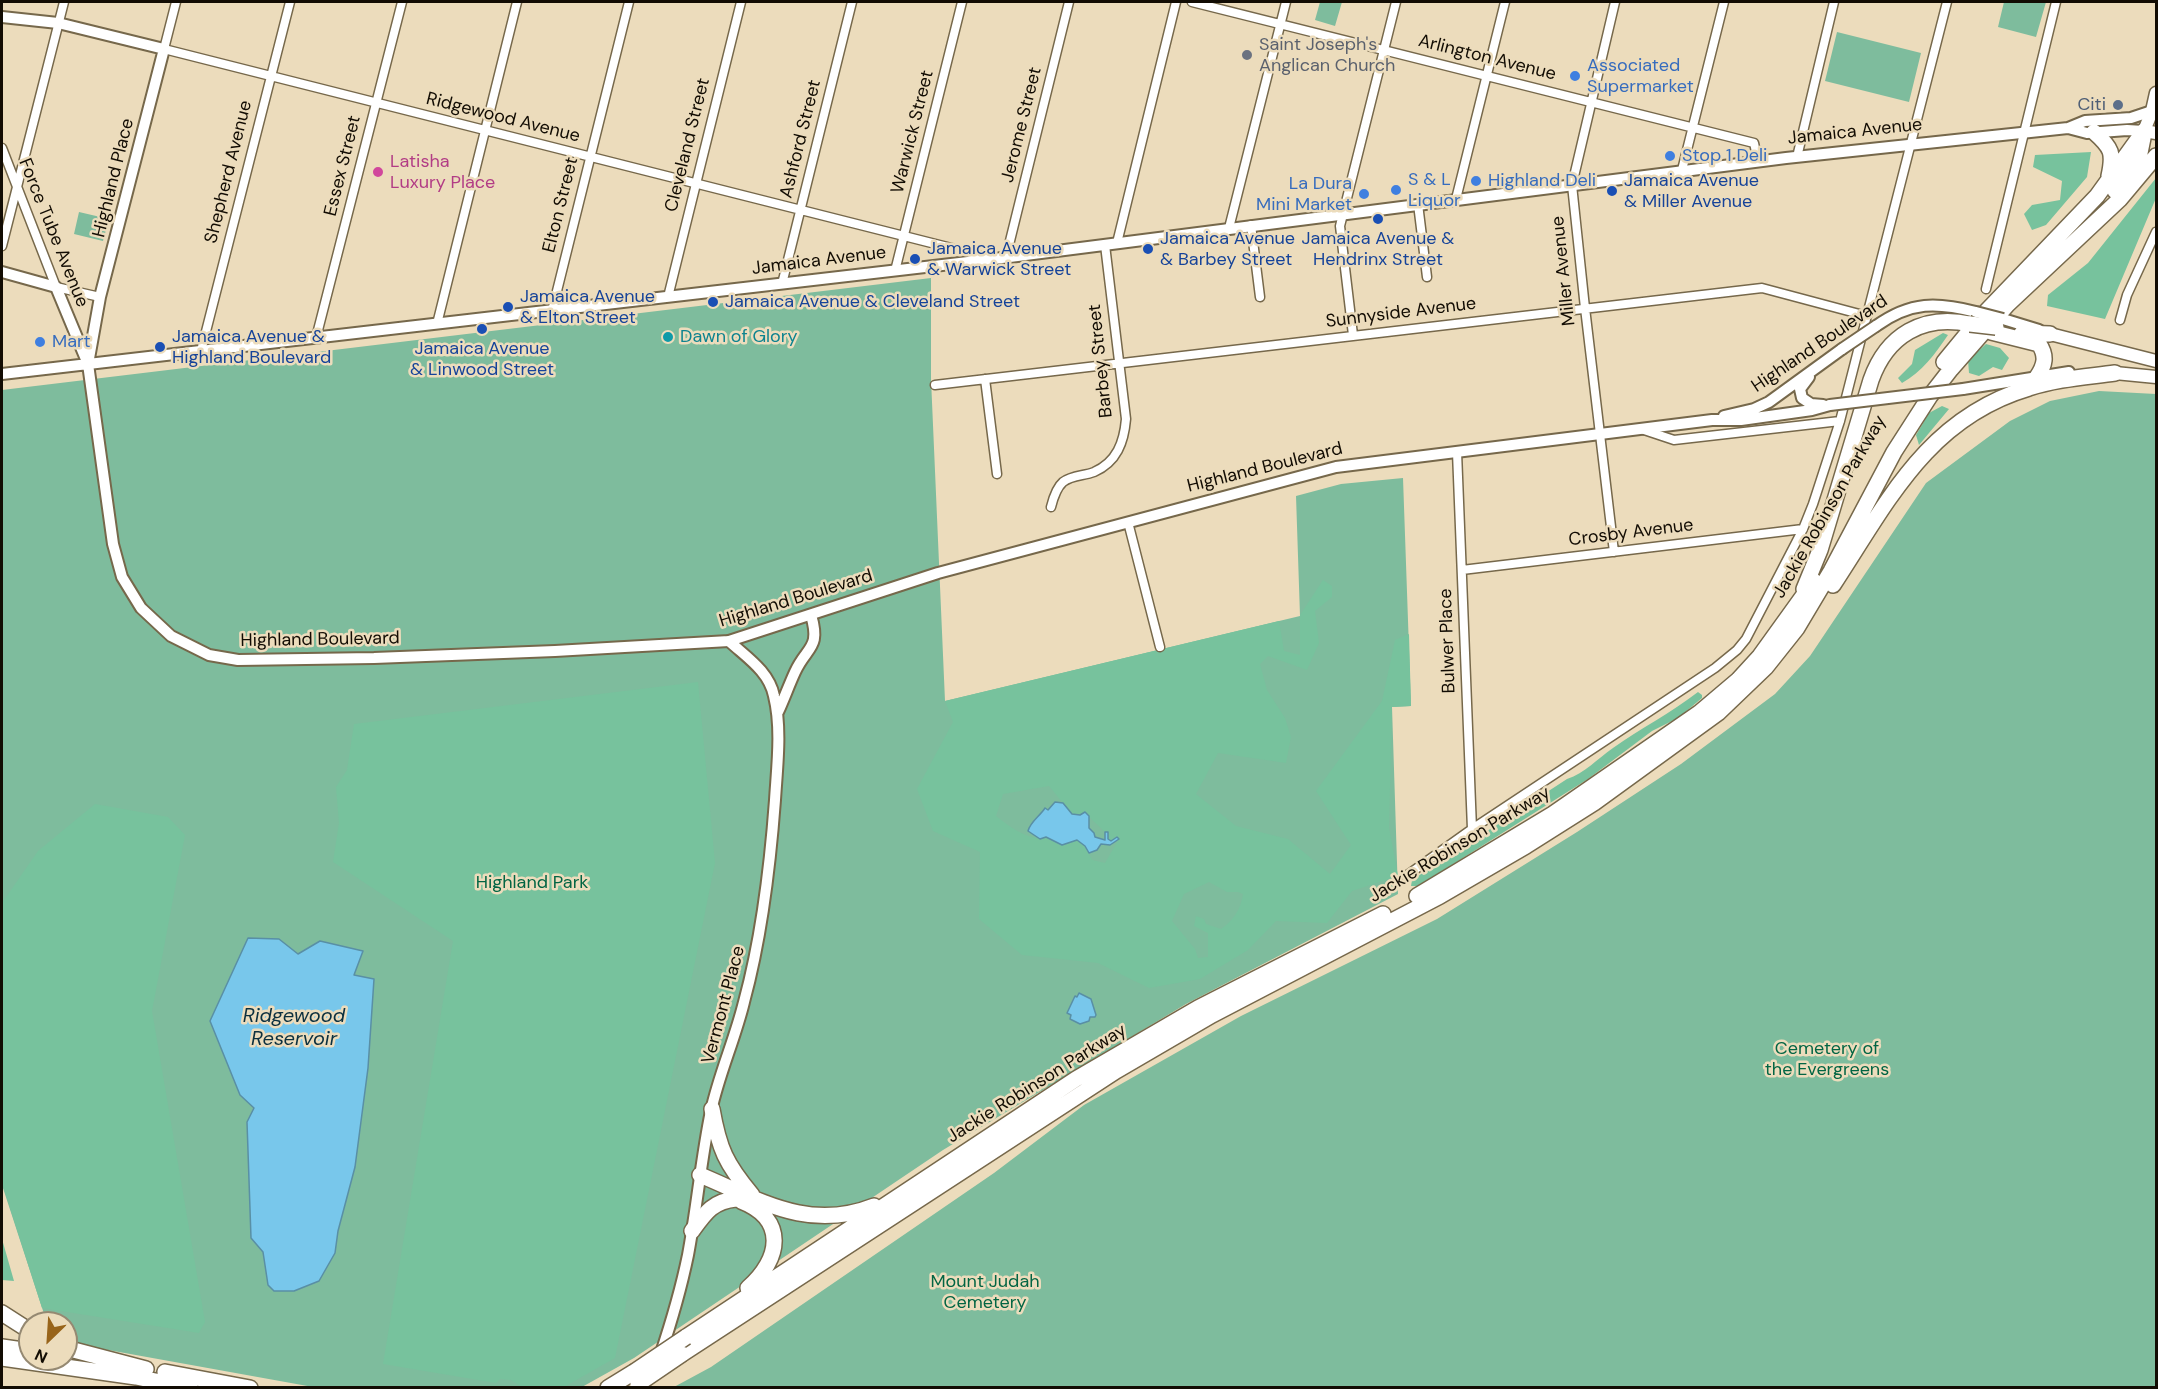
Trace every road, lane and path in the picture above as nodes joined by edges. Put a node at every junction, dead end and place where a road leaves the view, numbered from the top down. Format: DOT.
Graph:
graph roads {
  1 [pos="64,2"];
  2 [pos="176,2"];
  3 [pos="290,2"];
  4 [pos="402,2"];
  5 [pos="517,2"];
  6 [pos="629,2"];
  7 [pos="741,2"];
  8 [pos="852,2"];
  9 [pos="962,2"];
  10 [pos="1069,2"];
  11 [pos="1176,2"];
  12 [pos="1192,2"];
  13 [pos="1286,2"];
  14 [pos="1396,2"];
  15 [pos="1505,2"];
  16 [pos="1614,2"];
  17 [pos="1725,2"];
  18 [pos="1834,2"];
  19 [pos="1947,2"];
  20 [pos="2056,2"];
  21 [pos="2,17"];
  22 [pos="58,23"];
  23 [pos="1281,24"];
  24 [pos="164,49"];
  25 [pos="1384,49"];
  26 [pos="1487,75"];
  27 [pos="271,76"];
  28 [pos="2157,93"];
  29 [pos="1590,101"];
  30 [pos="376,103"];
  31 [pos="2155,112"];
  32 [pos="1694,127"];
  33 [pos="2068,128"];
  34 [pos="485,130"];
  35 [pos="2024,132"];
  36 [pos="2094,132"];
  37 [pos="2150,132"];
  38 [pos="1911,144"];
  39 [pos="2,148"];
  40 [pos="2157,156"];
  41 [pos="590,157"];
  42 [pos="1797,157"];
  43 [pos="1758,161"];
  44 [pos="1682,170"];
  45 [pos="695,183"];
  46 [pos="2107,184"];
  47 [pos="1572,185"];
  48 [pos="17,186"];
  49 [pos="1456,199"];
  50 [pos="1418,204"];
  51 [pos="800,209"];
  52 [pos="1342,213"];
  53 [pos="1251,225"];
  54 [pos="2091,225"];
  55 [pos="1229,228"];
  56 [pos="2157,232"];
  57 [pos="904,235"];
  58 [pos="1117,243"];
  59 [pos="1105,245"];
  60 [pos="2,246"];
  61 [pos="1000,258"];
  62 [pos="895,271"];
  63 [pos="2,273"];
  64 [pos="1427,277"];
  65 [pos="782,284"];
  66 [pos="56,287"];
  67 [pos="1986,289"];
  68 [pos="100,297"];
  69 [pos="668,297"];
  70 [pos="1260,297"];
  71 [pos="1584,308"];
  72 [pos="552,311"];
  73 [pos="1868,316"];
  74 [pos="1961,317"];
  75 [pos="2120,320"];
  76 [pos="437,324"];
  77 [pos="2020,332"];
  78 [pos="2050,334"];
  79 [pos="1353,335"];
  80 [pos="316,338"];
  81 [pos="201,351"];
  82 [pos="2157,362"];
  83 [pos="1119,363"];
  84 [pos="88,364"];
  85 [pos="1822,364"];
  86 [pos="2115,373"];
  87 [pos="2,374"];
  88 [pos="2037,376"];
  89 [pos="2157,377"];
  90 [pos="985,379"];
  91 [pos="935,385"];
  92 [pos="1828,406"];
  93 [pos="1712,420"];
  94 [pos="1840,420"];
  95 [pos="1640,429"];
  96 [pos="1600,433"];
  97 [pos="1456,452"];
  98 [pos="997,474"];
  99 [pos="1051,507"];
  100 [pos="1128,522"];
  101 [pos="1803,529"];
  102 [pos="1614,552"];
  103 [pos="1462,570"];
  104 [pos="811,615"];
  105 [pos="1794,622"];
  106 [pos="729,641"];
  107 [pos="1160,647"];
  108 [pos="777,712"];
  109 [pos="1472,830"];
  110 [pos="1406,876"];
  111 [pos="712,1109"];
  112 [pos="699,1180"];
  113 [pos="902,1195"];
  114 [pos="754,1197"];
  115 [pos="736,1199"];
  116 [pos="692,1231"];
  117 [pos="2,1313"];
  118 [pos="717,1317"];
  119 [pos="18,1323"];
  120 [pos="2,1347"];
  121 [pos="18,1349"];
  122 [pos="78,1351"];
  123 [pos="2,1358"];
  124 [pos="78,1359"];
  125 [pos="146,1369"];
  126 [pos="637,1384"];
  127 [pos="190,1388"];
  128 [pos="250,1388"];
  129 [pos="608,1388"];
  1 -- 22 [label="street"];
  2 -- 24 [label="street, Highland Place"];
  3 -- 27 [label="street, Shepherd Avenue"];
  4 -- 30 [label="street, Essex Street"];
  5 -- 34 [label="street"];
  6 -- 41 [label="street, Elton Street"];
  7 -- 45 [label="street, Cleveland Street"];
  8 -- 51 [label="street, Ashford Street"];
  9 -- 57 [label="street, Warwick Street"];
  10 -- 61 [label="street, Jerome Street"];
  11 -- 58 [label="street"];
  12 -- 23 [label="street, Arlington Avenue"];
  13 -- 23 [label="street"];
  14 -- 25 [label="street"];
  15 -- 26 [label="street"];
  16 -- 29 [label="street, Miller Avenue"];
  17 -- 32 [label="street"];
  18 -- 42 [label="street"];
  19 -- 38 [label="street, Jackie Robinson Parkway"];
  20 -- 35 [label="street"];
  21 -- 22 [label="main road, Ridgewood Avenue"];
  22 -- 24 [label="main road, Ridgewood Avenue"];
  22 -- 48 [label="street"];
  23 -- 25 [label="street, Arlington Avenue"];
  23 -- 55 [label="street"];
  24 -- 27 [label="street, Ridgewood Avenue"];
  24 -- 68 [label="main road, Highland Place"];
  25 -- 26 [label="street, Arlington Avenue"];
  25 -- 52 [label="street"];
  26 -- 29 [label="street, Arlington Avenue"];
  26 -- 49 [label="street"];
  27 -- 30 [label="street, Ridgewood Avenue"];
  27 -- 81 [label="street, Shepherd Avenue"];
  28 -- 31 [label="main road"];
  29 -- 32 [label="street, Arlington Avenue"];
  29 -- 47 [label="street, Miller Avenue"];
  30 -- 34 [label="street, Ridgewood Avenue"];
  30 -- 80 [label="street, Essex Street"];
  31 -- 33 [label="main road, Jamaica Avenue"];
  31 -- 37 [label="main road"];
  32 -- 43 [label="street, Arlington Avenue"];
  32 -- 44 [label="street"];
  33 -- 35 [label="main road, Jamaica Avenue"];
  33 -- 36 [label="main road, Jamaica Avenue"];
  34 -- 41 [label="street, Ridgewood Avenue"];
  34 -- 76 [label="street"];
  35 -- 38 [label="main road, Jamaica Avenue"];
  35 -- 67 [label="street"];
  36 -- 37 [label="main road, Jamaica Avenue"];
  36 -- 46 [label="highway"];
  37 -- 46 [label="highway, Jackie Robinson Parkway"];
  37 -- 54 [label="highway"];
  38 -- 42 [label="main road, Jamaica Avenue"];
  38 -- 73 [label="street, Jackie Robinson Parkway"];
  39 -- 48 [label="street, Force Tube Avenue"];
  40 -- 54 [label="highway"];
  41 -- 45 [label="street, Ridgewood Avenue"];
  41 -- 72 [label="street, Elton Street"];
  42 -- 43 [label="main road, Jamaica Avenue"];
  43 -- 44 [label="main road, Jamaica Avenue"];
  44 -- 47 [label="main road, Jamaica Avenue"];
  45 -- 51 [label="street, Ridgewood Avenue"];
  45 -- 69 [label="street, Cleveland Street"];
  46 -- 105 [label="highway, Jackie Robinson Parkway"];
  47 -- 49 [label="main road, Jamaica Avenue"];
  47 -- 71 [label="street, Miller Avenue"];
  48 -- 60 [label="street"];
  48 -- 66 [label="street, Force Tube Avenue"];
  49 -- 50 [label="main road, Jamaica Avenue"];
  50 -- 52 [label="main road, Jamaica Avenue"];
  50 -- 64 [label="street"];
  51 -- 57 [label="street, Ridgewood Avenue"];
  51 -- 65 [label="street, Ashford Street"];
  52 -- 53 [label="main road, Jamaica Avenue"];
  52 -- 79 [label="street"];
  53 -- 55 [label="main road, Jamaica Avenue"];
  53 -- 70 [label="street"];
  54 -- 105 [label="highway, Jackie Robinson Parkway"];
  55 -- 58 [label="main road, Jamaica Avenue"];
  56 -- 75 [label="street"];
  57 -- 61 [label="street, Ridgewood Avenue"];
  57 -- 62 [label="street, Warwick Street"];
  58 -- 59 [label="main road, Jamaica Avenue"];
  59 -- 61 [label="main road, Jamaica Avenue"];
  59 -- 83 [label="street, Barbey Street"];
  61 -- 62 [label="main road, Jamaica Avenue"];
  62 -- 65 [label="main road, Jamaica Avenue"];
  63 -- 66 [label="main road"];
  65 -- 69 [label="main road, Jamaica Avenue"];
  66 -- 68 [label="street"];
  66 -- 84 [label="main road, Force Tube Avenue"];
  68 -- 84 [label="main road, Highland Place"];
  69 -- 72 [label="main road, Jamaica Avenue"];
  71 -- 73 [label="street, Sunnyside Avenue"];
  71 -- 79 [label="street, Sunnyside Avenue"];
  71 -- 96 [label="street, Miller Avenue"];
  72 -- 76 [label="main road, Jamaica Avenue"];
  73 -- 94 [label="street, Jackie Robinson Parkway"];
  74 -- 77 [label="highway, bridge"];
  74 -- 85 [label="main road, Highland Boulevard, bridge"];
  74 -- 105 [label="highway"];
  76 -- 80 [label="main road, Jamaica Avenue"];
  77 -- 78 [label="highway"];
  77 -- 88 [label="highway"];
  78 -- 82 [label="main road"];
  79 -- 83 [label="street, Sunnyside Avenue"];
  80 -- 81 [label="main road, Jamaica Avenue"];
  81 -- 84 [label="main road, Jamaica Avenue"];
  83 -- 90 [label="street, Sunnyside Avenue"];
  83 -- 99 [label="street, Barbey Street"];
  84 -- 87 [label="main road, Jamaica Avenue"];
  84 -- 106 [label="main road, Highland Boulevard"];
  85 -- 92 [label="main road"];
  85 -- 93 [label="main road, Highland Boulevard"];
  86 -- 88 [label="main road, Highland Boulevard"];
  86 -- 89 [label="main road, Highland Boulevard"];
  86 -- 105 [label="highway"];
  88 -- 92 [label="main road, Highland Boulevard, bridge"];
  90 -- 91 [label="street, Sunnyside Avenue"];
  90 -- 98 [label="street"];
  92 -- 93 [label="main road, Highland Boulevard"];
  93 -- 95 [label="main road, Highland Boulevard"];
  94 -- 95 [label="street, Highland Boulevard"];
  94 -- 101 [label="street, Jackie Robinson Parkway"];
  95 -- 96 [label="main road, Highland Boulevard"];
  96 -- 97 [label="main road, Highland Boulevard"];
  96 -- 102 [label="street, Miller Avenue"];
  97 -- 100 [label="main road, Highland Boulevard"];
  97 -- 103 [label="street, Bulwer Place"];
  100 -- 104 [label="main road, Highland Boulevard"];
  100 -- 107 [label="street"];
  101 -- 102 [label="street, Crosby Avenue"];
  101 -- 109 [label="street, Jackie Robinson Parkway"];
  102 -- 103 [label="street, Crosby Avenue"];
  103 -- 109 [label="street, Bulwer Place"];
  104 -- 106 [label="main road, Highland Boulevard"];
  104 -- 108 [label="main road"];
  105 -- 113 [label="highway, Jackie Robinson Parkway"];
  105 -- 126 [label="highway, Jackie Robinson Parkway, bridge"];
  106 -- 108 [label="main road, Vermont Place"];
  108 -- 111 [label="main road, Vermont Place"];
  109 -- 110 [label="street, Jackie Robinson Parkway"];
  111 -- 112 [label="main road, Vermont Place"];
  111 -- 114 [label="highway"];
  112 -- 114 [label="highway"];
  112 -- 115 [label="highway"];
  112 -- 116 [label="main road, Vermont Place"];
  113 -- 114 [label="highway"];
  113 -- 118 [label="highway, Jackie Robinson Parkway"];
  115 -- 116 [label="highway"];
  115 -- 118 [label="highway"];
  116 -- 126 [label="main road, Vermont Place"];
  117 -- 119 [label="highway"];
  118 -- 126 [label="highway, Jackie Robinson Parkway, bridge"];
  120 -- 121 [label="highway"];
  122 -- 125 [label="highway"];
  123 -- 127 [label="highway"];
  124 -- 125 [label="highway"];
  125 -- 128 [label="highway"];
  126 -- 129 [label="highway, Jackie Robinson Parkway"];
}
